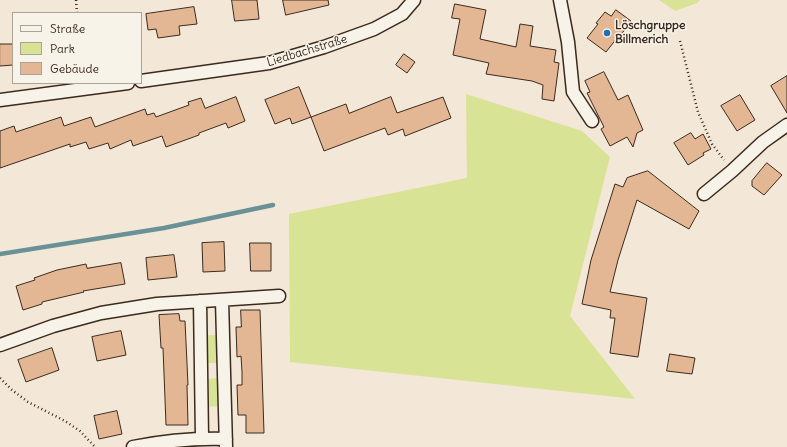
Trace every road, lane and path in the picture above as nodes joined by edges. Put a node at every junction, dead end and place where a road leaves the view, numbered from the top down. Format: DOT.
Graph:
graph roads {
  1 [pos="76,0"];
  2 [pos="414,0"];
  3 [pos="560,0"];
  4 [pos="77,12"];
  5 [pos="680,41"];
  6 [pos="142,81"];
  7 [pos="120,84"];
  8 [pos="0,100"];
  9 [pos="592,121"];
  10 [pos="787,125"];
  11 [pos="732,171"];
  12 [pos="704,194"];
  13 [pos="279,296"];
  14 [pos="222,300"];
  15 [pos="200,301"];
  16 [pos="0,345"];
  17 [pos="0,378"];
  18 [pos="202,438"];
  19 [pos="226,443"];
  20 [pos="95,447"];
  21 [pos="133,447"];
  1 -- 4 [label="path"];
  2 -- 6 [label="street, Liedbachstraße"];
  3 -- 9 [label="street"];
  5 -- 11 [label="path"];
  7 -- 8 [label="street"];
  10 -- 11 [label="street"];
  11 -- 12 [label="street"];
  13 -- 14 [label="street"];
  14 -- 15 [label="street"];
  14 -- 19 [label="street"];
  15 -- 16 [label="street"];
  15 -- 18 [label="street"];
  17 -- 20 [label="path"];
  18 -- 19 [label="street"];
  18 -- 21 [label="street"];
}
